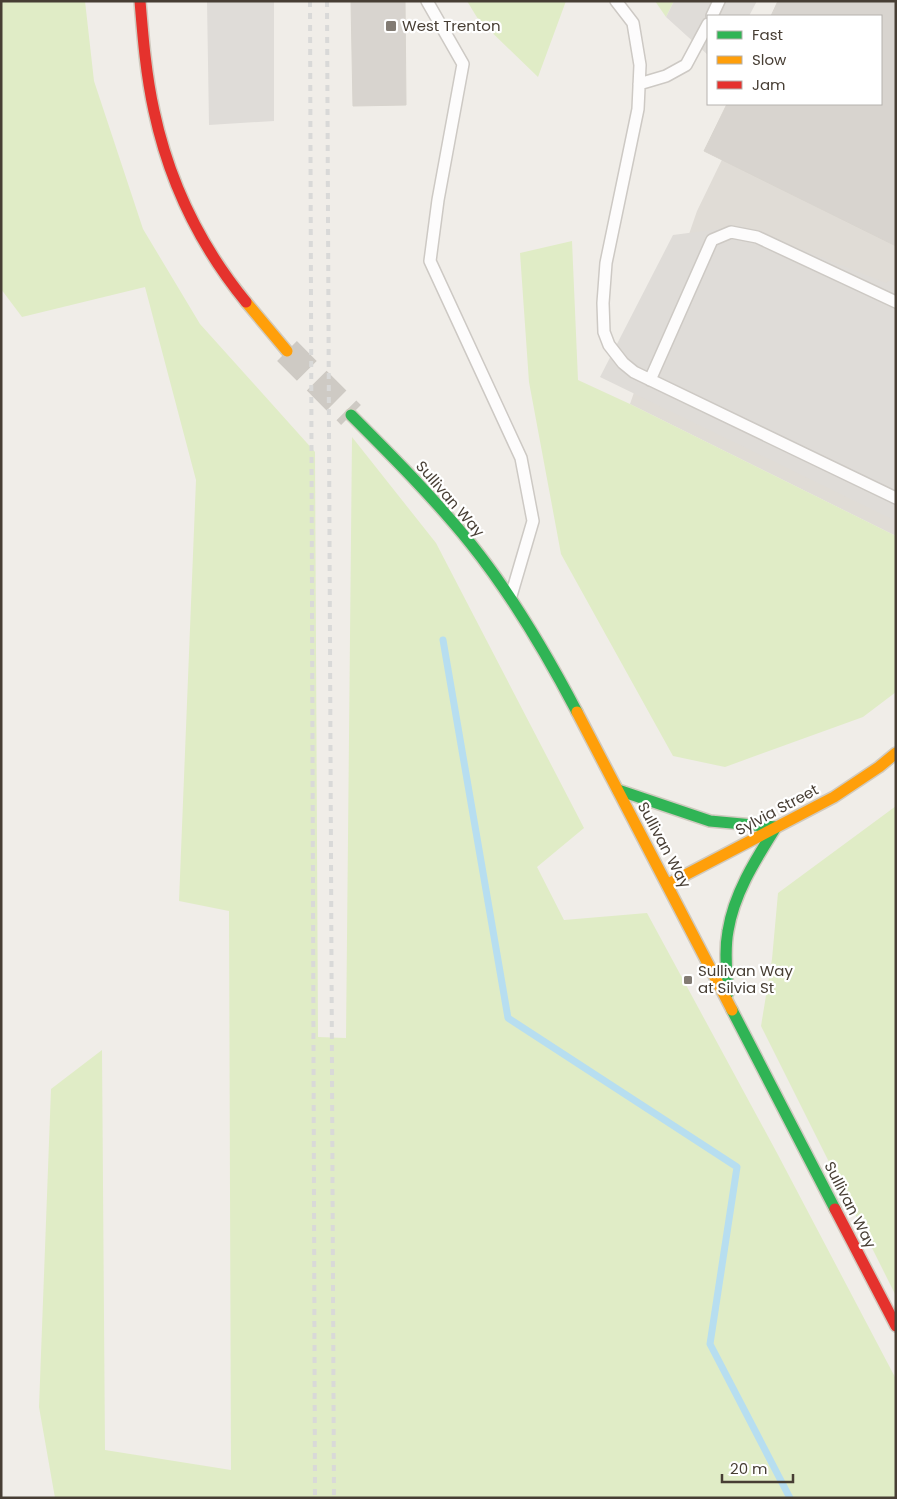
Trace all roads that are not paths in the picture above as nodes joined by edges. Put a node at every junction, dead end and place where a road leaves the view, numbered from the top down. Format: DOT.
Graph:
graph roads {
  1 [pos="140,1"];
  2 [pos="427,1"];
  3 [pos="616,1"];
  4 [pos="719,1"];
  5 [pos="712,15"];
  6 [pos="707,26"];
  7 [pos="639,84"];
  8 [pos="896,302"];
  9 [pos="287,350"];
  10 [pos="650,380"];
  11 [pos="351,416"];
  12 [pos="896,498"];
  13 [pos="511,598"];
  14 [pos="896,753"];
  15 [pos="618,790"];
  16 [pos="776,828"];
  17 [pos="668,884"];
  18 [pos="728,1000"];
  19 [pos="896,1326"];
  1 -- 9 [label="main road"];
  2 -- 13 [label="lane"];
  3 -- 7 [label="lane"];
  4 -- 5 [label="lane"];
  6 -- 7 [label="lane"];
  7 -- 10 [label="lane"];
  8 -- 10 [label="lane"];
  10 -- 12 [label="lane"];
  11 -- 13 [label="main road, Sullivan Way"];
  13 -- 15 [label="main road, Sullivan Way"];
  14 -- 16 [label="main road, Sylvia Street"];
  15 -- 16 [label="main road"];
  15 -- 17 [label="main road, Sullivan Way"];
  16 -- 17 [label="main road, Sylvia Street"];
  16 -- 18 [label="main road"];
  17 -- 18 [label="main road, Sullivan Way"];
  18 -- 19 [label="main road, Sullivan Way"];
}
